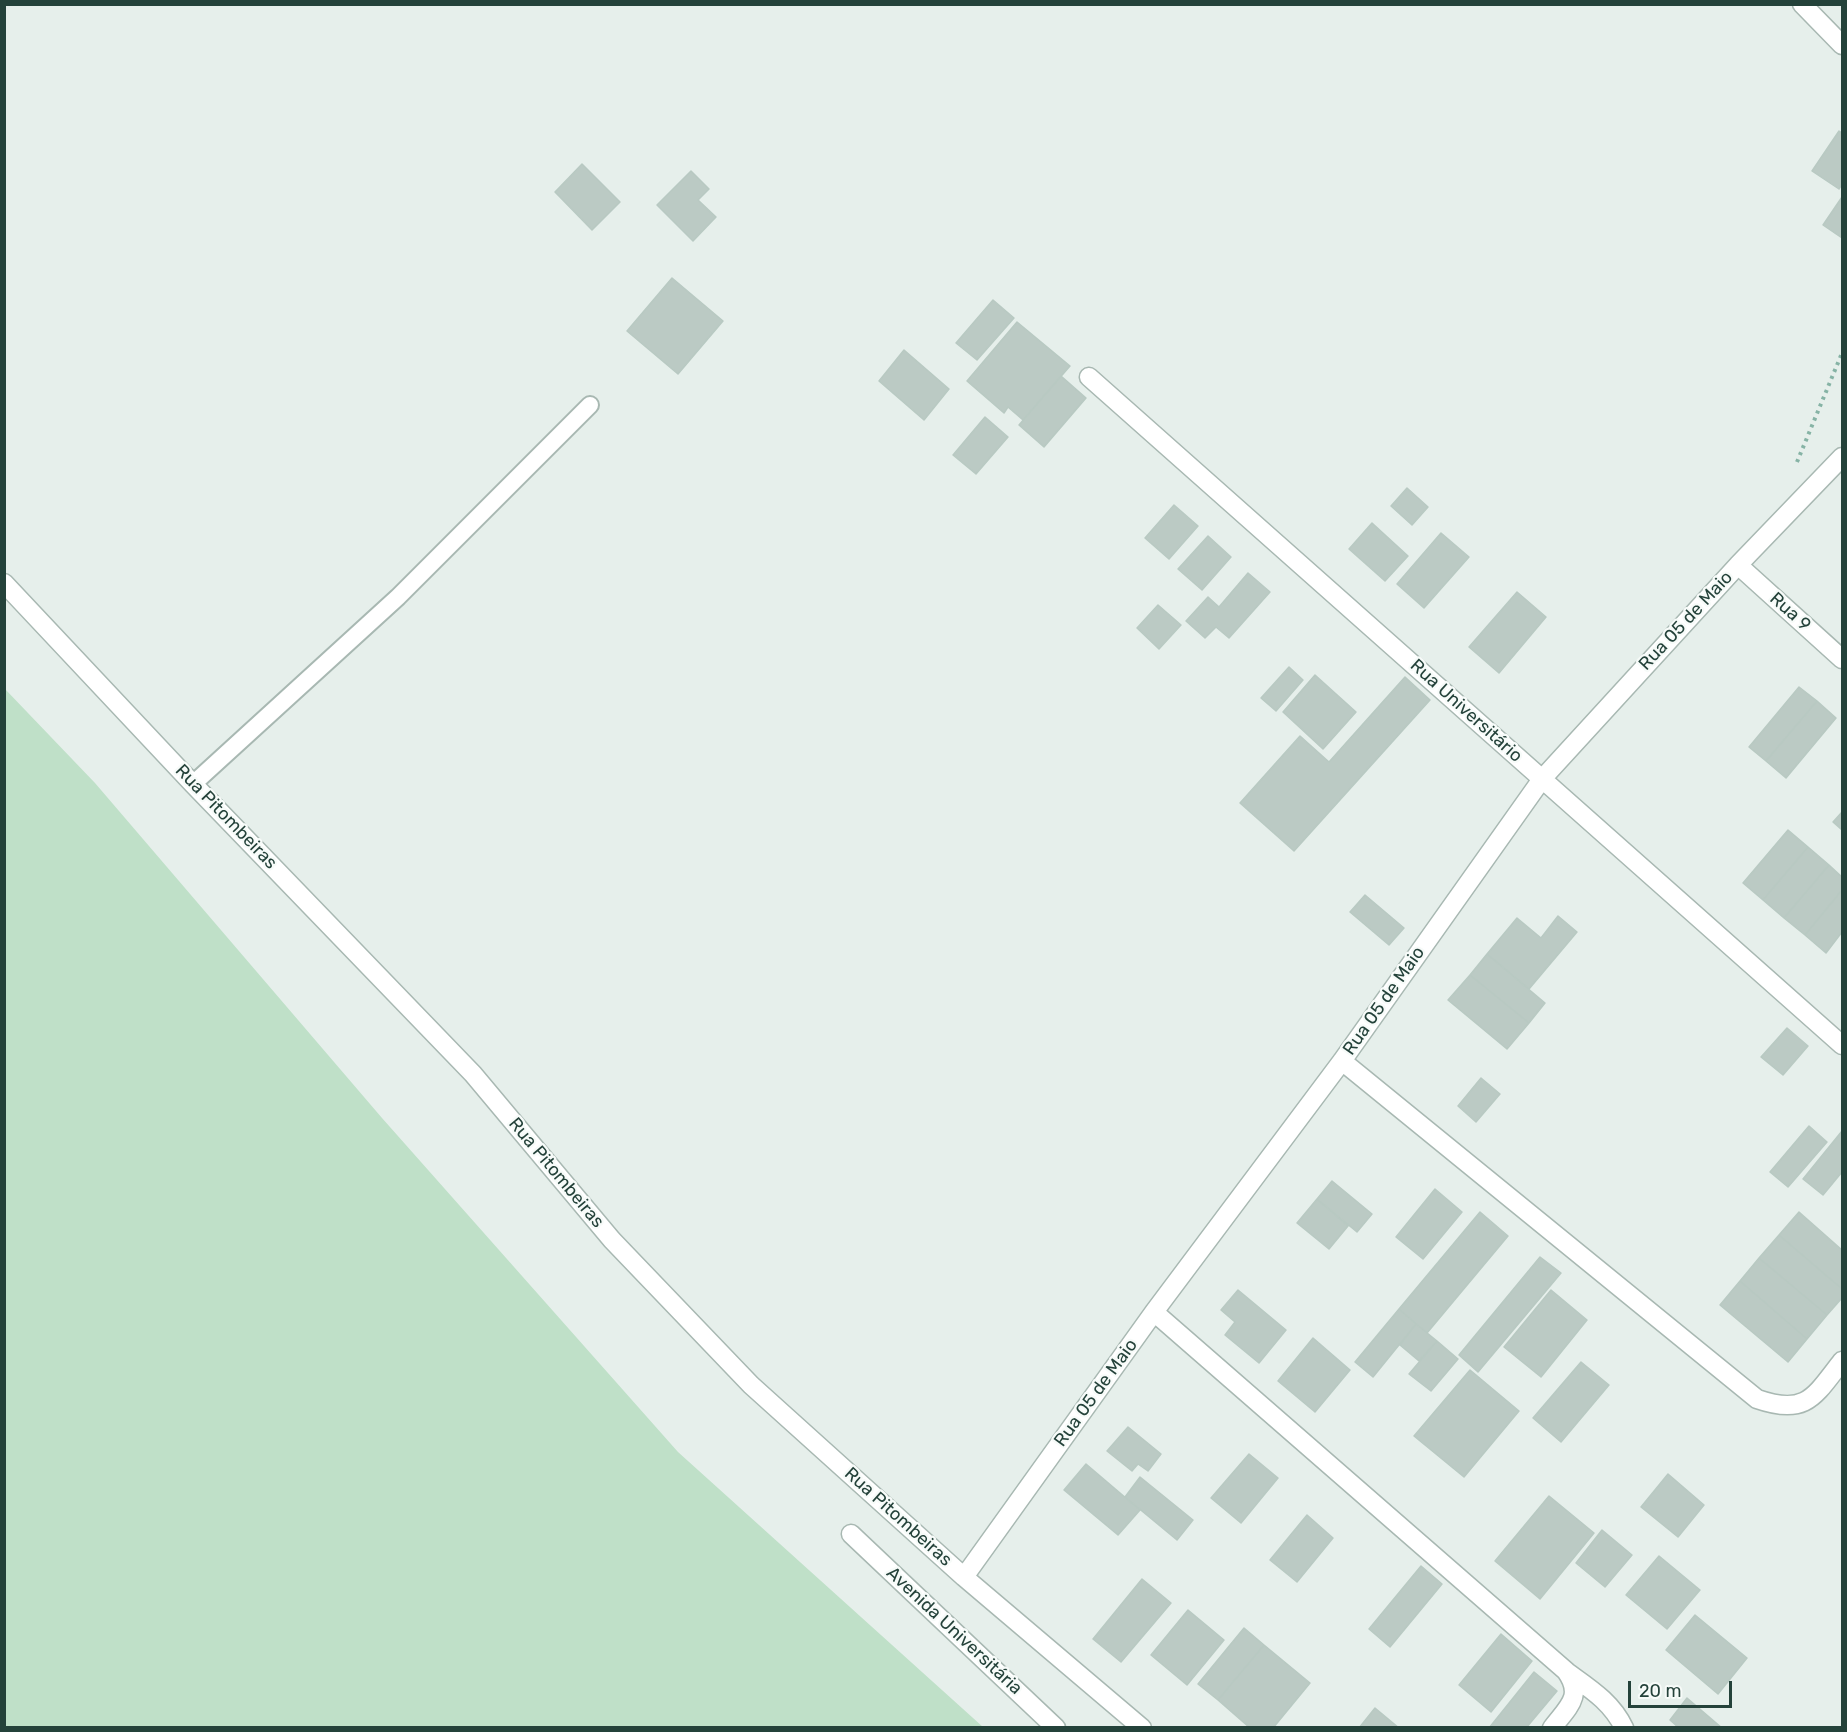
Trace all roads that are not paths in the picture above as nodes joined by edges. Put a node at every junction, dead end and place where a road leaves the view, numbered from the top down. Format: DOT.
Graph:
graph roads {
  1 [pos="1802,4"];
  2 [pos="1842,45"];
  3 [pos="1089,377"];
  4 [pos="590,405"];
  5 [pos="1842,457"];
  6 [pos="1738,565"];
  7 [pos="4,583"];
  8 [pos="1842,658"];
  9 [pos="1542,778"];
  10 [pos="194,784"];
  11 [pos="1842,1045"];
  12 [pos="1342,1060"];
  13 [pos="1154,1312"];
  14 [pos="1842,1361"];
  15 [pos="851,1534"];
  16 [pos="964,1577"];
  17 [pos="1566,1671"];
  18 [pos="1056,1728"];
  19 [pos="1142,1728"];
  20 [pos="1552,1728"];
  21 [pos="1624,1728"];
  1 -- 2 [label="street"];
  3 -- 9 [label="street, Rua Universitário"];
  4 -- 10 [label="lane"];
  5 -- 6 [label="street, Rua 05 de Maio"];
  6 -- 8 [label="street, Rua 9"];
  6 -- 9 [label="street, Rua 05 de Maio"];
  7 -- 10 [label="street, Rua Pitombeiras"];
  9 -- 11 [label="street, Rua Universitário"];
  9 -- 12 [label="street, Rua 05 de Maio"];
  10 -- 16 [label="street, Rua Pitombeiras"];
  12 -- 13 [label="street, Rua 05 de Maio"];
  12 -- 14 [label="street"];
  13 -- 16 [label="street, Rua 05 de Maio"];
  13 -- 17 [label="street"];
  15 -- 18 [label="street, Avenida Universitária"];
  16 -- 19 [label="street, Rua Pitombeiras"];
  17 -- 20 [label="street"];
  17 -- 21 [label="street"];
}
